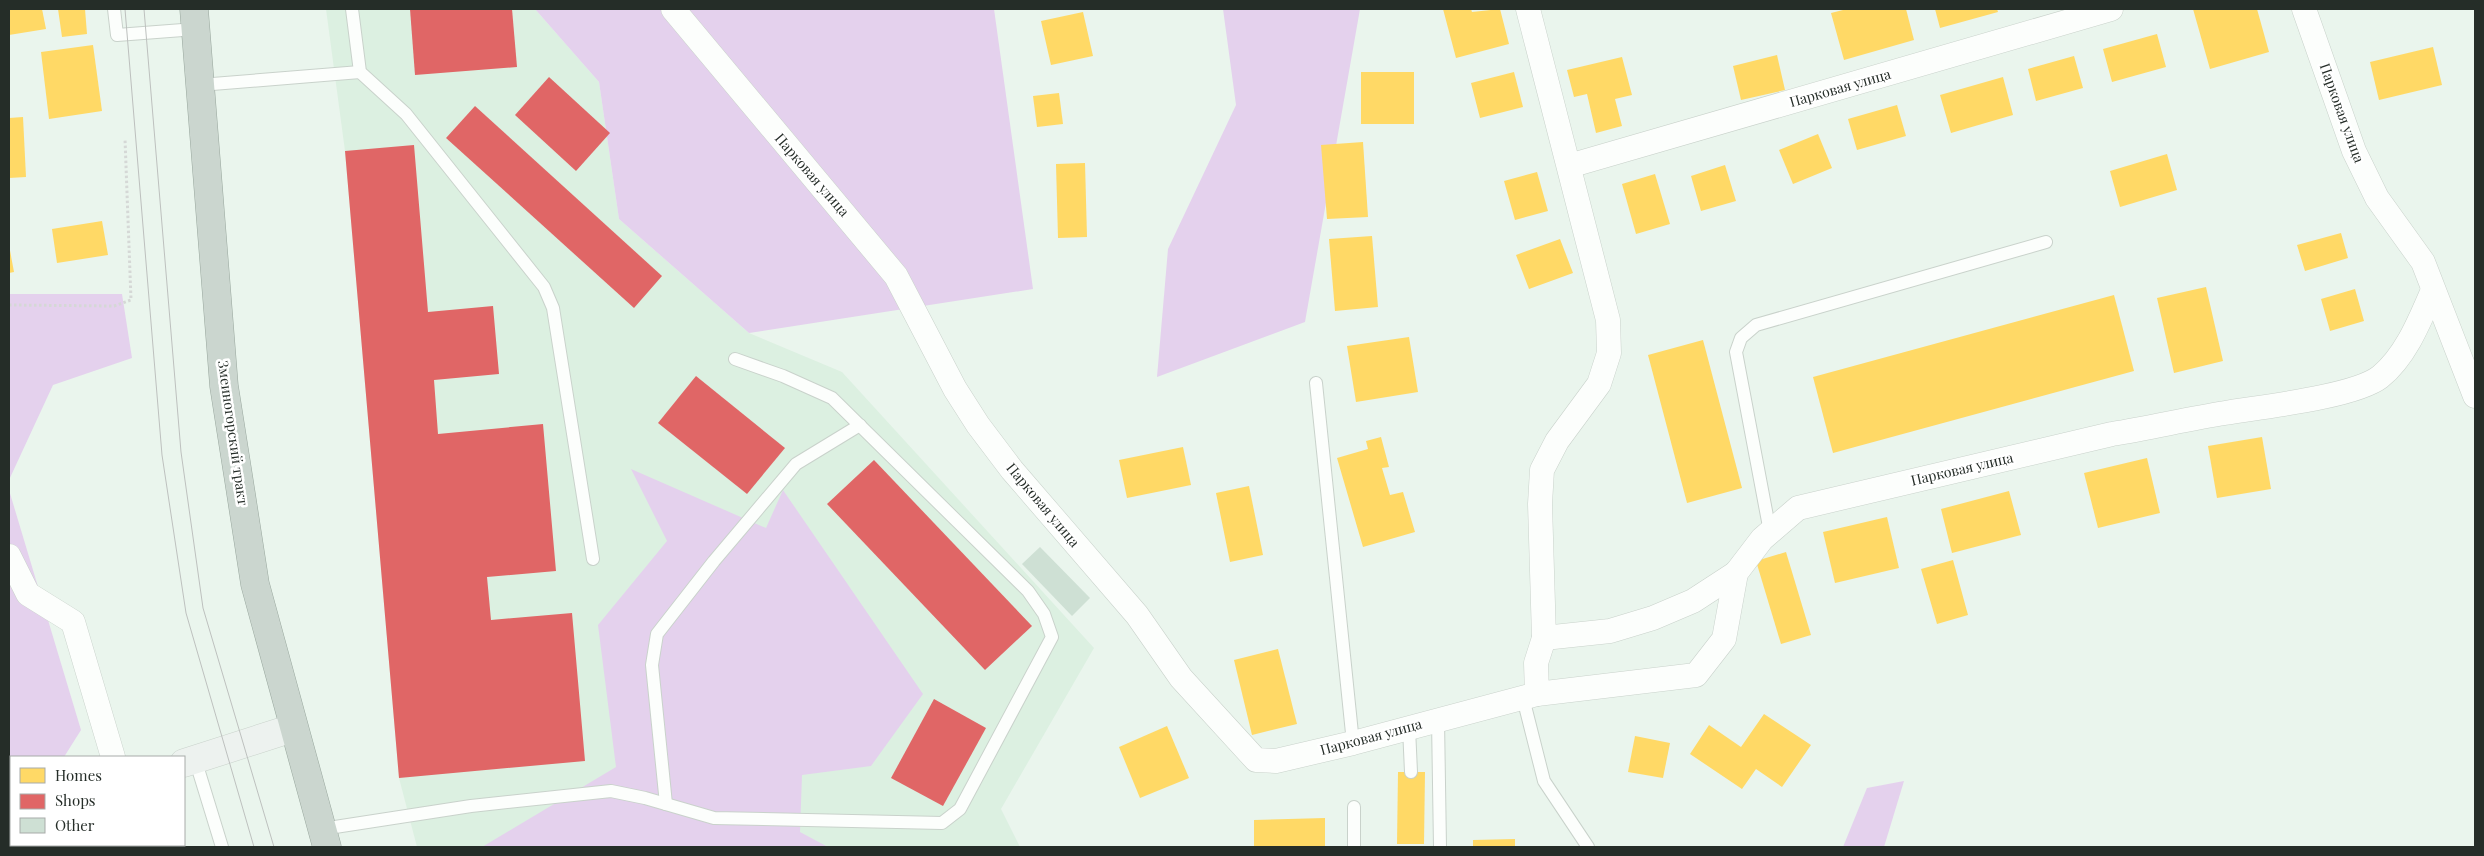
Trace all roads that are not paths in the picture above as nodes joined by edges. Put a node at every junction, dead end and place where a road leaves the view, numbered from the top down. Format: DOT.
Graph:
graph roads {
  1 [pos="114,9"];
  2 [pos="352,9"];
  3 [pos="674,9"];
  4 [pos="1528,9"];
  5 [pos="2111,9"];
  6 [pos="2304,9"];
  7 [pos="195,19"];
  8 [pos="360,72"];
  9 [pos="200,86"];
  10 [pos="1569,166"];
  11 [pos="2046,242"];
  12 [pos="2433,290"];
  13 [pos="735,359"];
  14 [pos="1316,383"];
  15 [pos="2475,396"];
  16 [pos="860,425"];
  17 [pos="1770,532"];
  18 [pos="9,556"];
  19 [pos="593,559"];
  20 [pos="1736,573"];
  21 [pos="1544,638"];
  22 [pos="1530,696"];
  23 [pos="1438,720"];
  24 [pos="293,728"];
  25 [pos="1409,728"];
  26 [pos="1353,743"];
  27 [pos="113,756"];
  28 [pos="189,761"];
  29 [pos="1411,772"];
  30 [pos="666,804"];
  31 [pos="1354,807"];
  32 [pos="325,838"];
  33 [pos="222,847"];
  34 [pos="1354,847"];
  35 [pos="1440,847"];
  36 [pos="1588,847"];
  1 -- 7 [label="lane"];
  2 -- 8 [label="lane"];
  3 -- 26 [label="street, Парковая улица"];
  4 -- 10 [label="street"];
  5 -- 10 [label="street, Парковая улица"];
  6 -- 12 [label="street, Парковая улица"];
  7 -- 9 [label="highway, Змеиногорский тракт"];
  8 -- 9 [label="lane"];
  8 -- 19 [label="lane"];
  9 -- 24 [label="highway, Змеиногорский тракт"];
  10 -- 21 [label="street"];
  11 -- 17 [label="lane"];
  12 -- 15 [label="street, Парковая улица"];
  12 -- 17 [label="street, Парковая улица"];
  13 -- 16 [label="lane"];
  14 -- 26 [label="lane"];
  16 -- 30 [label="lane"];
  16 -- 30 [label="lane"];
  17 -- 20 [label="street, Парковая улица"];
  18 -- 27 [label="street"];
  20 -- 21 [label="street"];
  20 -- 22 [label="street, Парковая улица"];
  21 -- 22 [label="street"];
  22 -- 23 [label="street, Парковая улица"];
  22 -- 36 [label="lane"];
  23 -- 25 [label="street, Парковая улица"];
  23 -- 35 [label="lane"];
  24 -- 28 [label="street"];
  24 -- 32 [label="highway, Змеиногорский тракт"];
  25 -- 26 [label="street, Парковая улица"];
  25 -- 29 [label="lane"];
  28 -- 33 [label="lane"];
  30 -- 32 [label="lane"];
  31 -- 34 [label="lane"];
}
